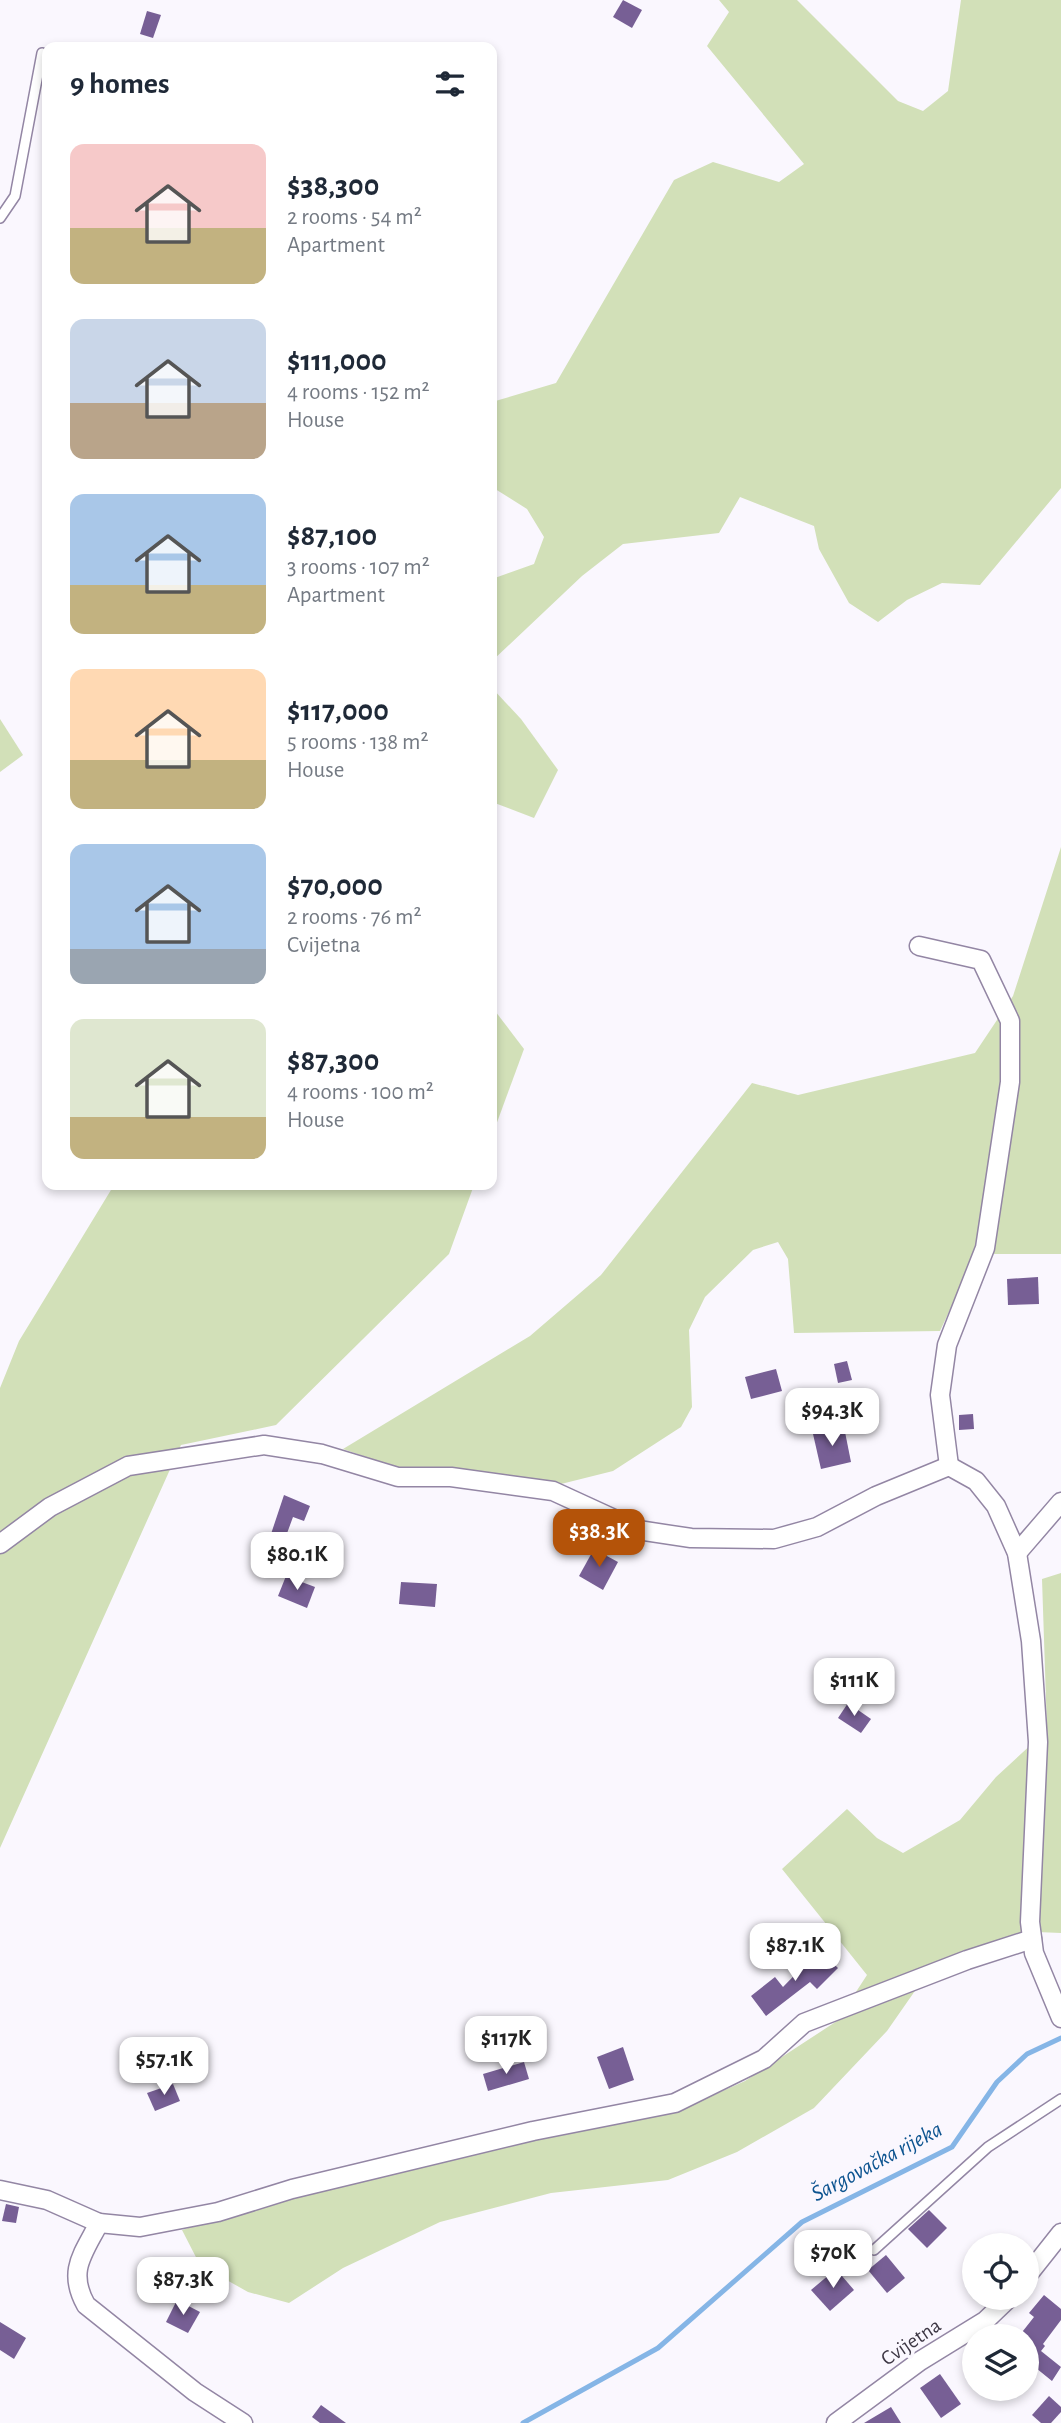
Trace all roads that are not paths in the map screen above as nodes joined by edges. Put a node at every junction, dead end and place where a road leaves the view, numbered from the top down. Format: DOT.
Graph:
graph roads {
  1 [pos="42,52"];
  2 [pos="0,218"];
  3 [pos="919,946"];
  4 [pos="949,1466"];
  5 [pos="1061,1502"];
  6 [pos="0,1544"];
  7 [pos="1017,1553"];
  8 [pos="1032,1939"];
  9 [pos="1060,2016"];
  10 [pos="1061,2099"];
  11 [pos="0,2190"];
  12 [pos="99,2223"];
  13 [pos="1061,2234"];
  14 [pos="874,2250"];
  15 [pos="1039,2261"];
  16 [pos="996,2310"];
  17 [pos="243,2423"];
  18 [pos="836,2423"];
  1 -- 2 [label="lane"];
  3 -- 4 [label="street"];
  4 -- 6 [label="street"];
  4 -- 7 [label="street"];
  5 -- 7 [label="street"];
  7 -- 8 [label="street"];
  8 -- 9 [label="street"];
  8 -- 12 [label="street"];
  10 -- 14 [label="lane"];
  11 -- 12 [label="street"];
  12 -- 17 [label="street"];
  13 -- 15 [label="street"];
  16 -- 18 [label="street, Cvijetna"];
}
